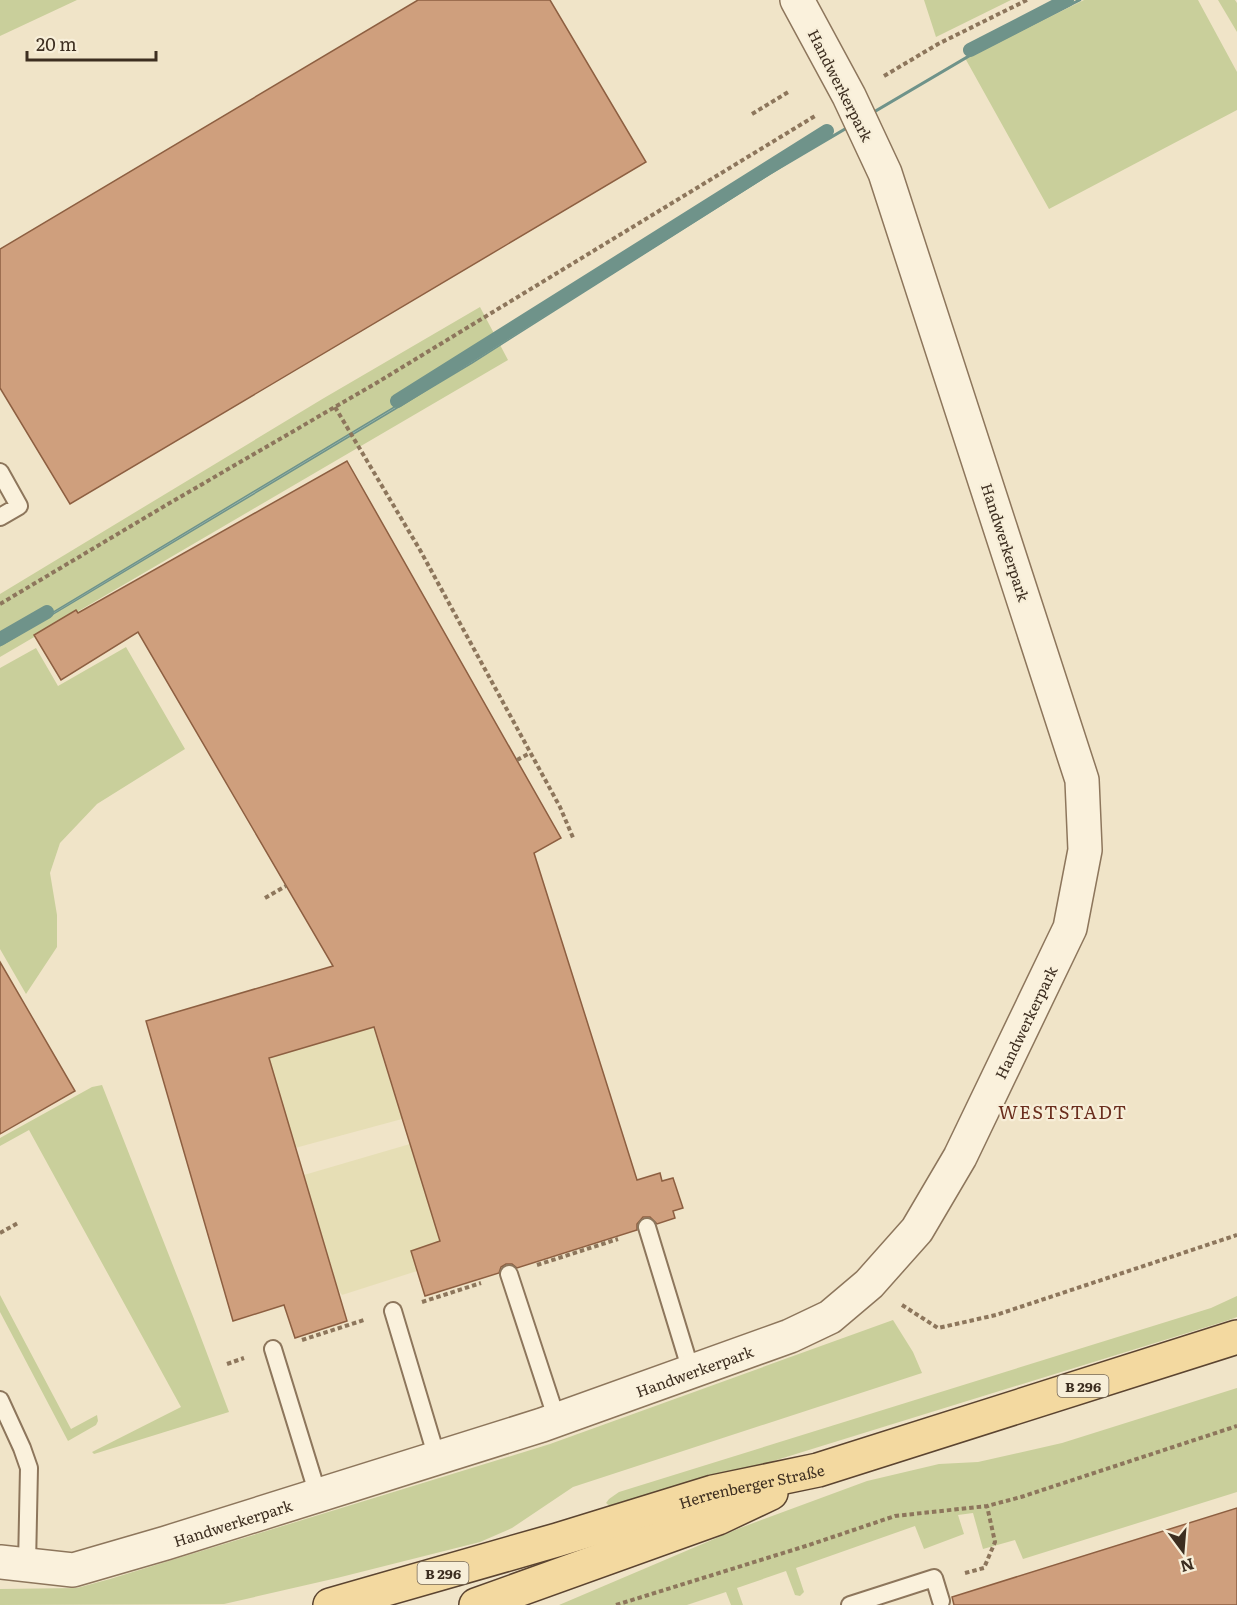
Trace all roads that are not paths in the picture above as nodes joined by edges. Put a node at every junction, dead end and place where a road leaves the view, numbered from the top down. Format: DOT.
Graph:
graph roads {
  1 [pos="797,0"];
  2 [pos="0,472"];
  3 [pos="0,518"];
  4 [pos="647,1228"];
  5 [pos="509,1274"];
  6 [pos="393,1311"];
  7 [pos="1237,1337"];
  8 [pos="273,1349"];
  9 [pos="691,1371"];
  10 [pos="0,1400"];
  11 [pos="556,1420"];
  12 [pos="437,1458"];
  13 [pos="818,1470"];
  14 [pos="318,1495"];
  15 [pos="13,1563"];
  16 [pos="941,1601"];
  17 [pos="330,1605"];
  18 [pos="476,1605"];
  19 [pos="850,1605"];
  1 -- 9 [label="street, Handwerkerpark"];
  2 -- 3 [label="lane"];
  4 -- 9 [label="lane"];
  5 -- 11 [label="lane"];
  6 -- 12 [label="lane"];
  7 -- 13 [label="main road, B 296"];
  8 -- 14 [label="lane"];
  9 -- 11 [label="street, Handwerkerpark"];
  10 -- 15 [label="lane"];
  11 -- 12 [label="street, Handwerkerpark"];
  12 -- 14 [label="street, Handwerkerpark"];
  13 -- 17 [label="main road, Herrenberger Straße / B 296"];
  13 -- 18 [label="main road, Herrenberger Straße / B 296"];
  14 -- 15 [label="street, Handwerkerpark"];
  16 -- 19 [label="lane"];
}
